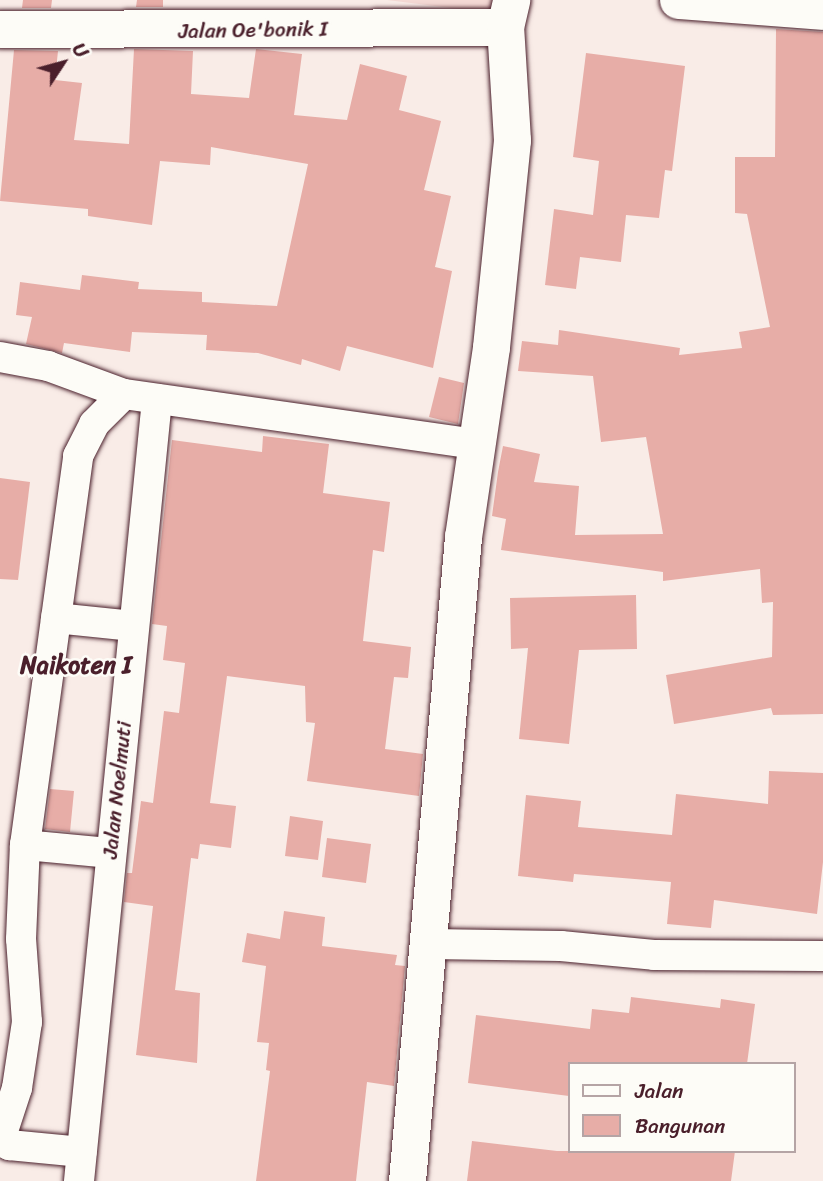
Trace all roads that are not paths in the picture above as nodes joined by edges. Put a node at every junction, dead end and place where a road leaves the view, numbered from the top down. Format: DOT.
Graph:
graph roads {
  1 [pos="678,0"];
  2 [pos="823,11"];
  3 [pos="508,14"];
  4 [pos="0,29"];
  5 [pos="0,357"];
  6 [pos="124,394"];
  7 [pos="156,399"];
  8 [pos="475,443"];
  9 [pos="56,618"];
  10 [pos="133,626"];
  11 [pos="25,845"];
  12 [pos="110,853"];
  13 [pos="430,944"];
  14 [pos="823,956"];
  15 [pos="0,1139"];
  16 [pos="82,1152"];
  17 [pos="79,1181"];
  18 [pos="407,1181"];
  1 -- 2 [label="street"];
  3 -- 4 [label="street, Jalan Oe'bonik I"];
  3 -- 8 [label="street"];
  5 -- 6 [label="street"];
  6 -- 7 [label="street"];
  6 -- 9 [label="street"];
  7 -- 8 [label="street"];
  7 -- 10 [label="street, Jalan Noelmuti"];
  8 -- 13 [label="street"];
  9 -- 10 [label="street"];
  9 -- 11 [label="street"];
  10 -- 12 [label="street, Jalan Noelmuti"];
  11 -- 12 [label="street"];
  11 -- 15 [label="street"];
  12 -- 16 [label="street, Jalan Noelmuti"];
  13 -- 14 [label="street"];
  13 -- 18 [label="street"];
  15 -- 16 [label="street"];
  16 -- 17 [label="street, Jalan Noelmuti"];
}
